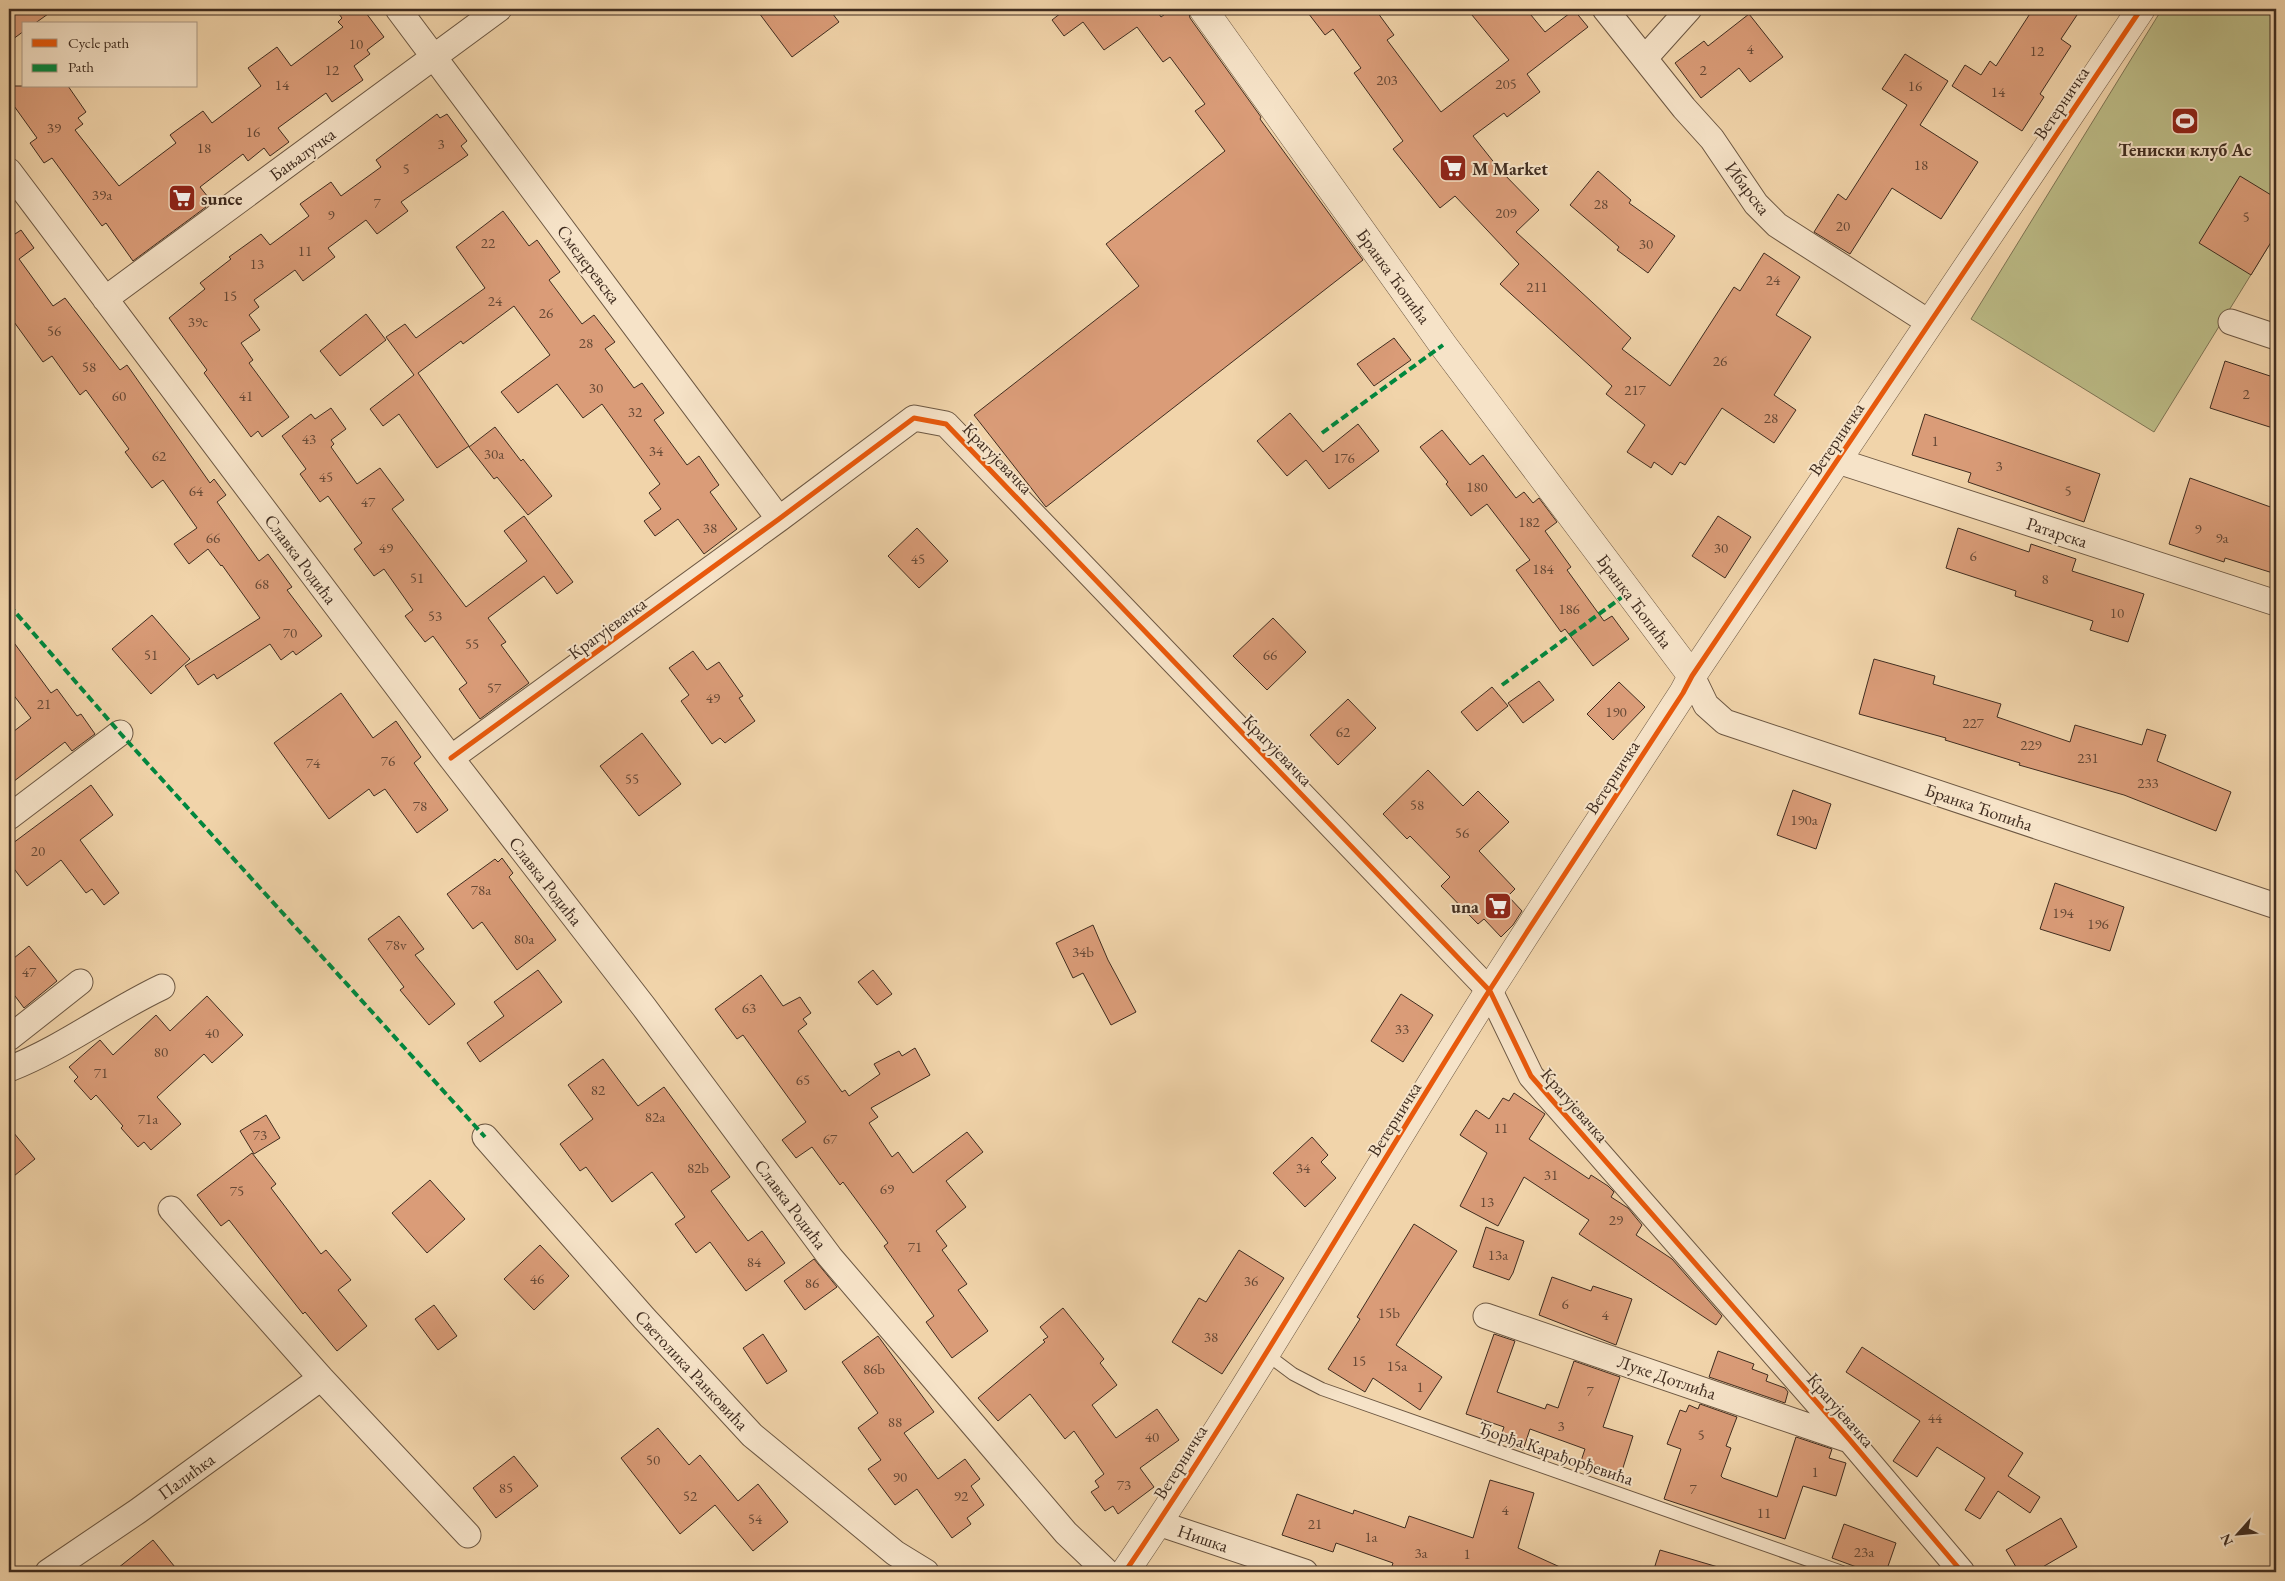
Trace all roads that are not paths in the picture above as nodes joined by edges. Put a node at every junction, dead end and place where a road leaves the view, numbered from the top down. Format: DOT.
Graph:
graph roads {
  1 [pos="398,9"];
  2 [pos="499,9"];
  3 [pos="1203,9"];
  4 [pos="1605,9"];
  5 [pos="1689,9"];
  6 [pos="2141,9"];
  7 [pos="434,57"];
  8 [pos="1645,58"];
  9 [pos="9,171"];
  10 [pos="105,299"];
  11 [pos="2231,322"];
  12 [pos="1930,323"];
  13 [pos="2276,337"];
  14 [pos="1838,461"];
  15 [pos="779,519"];
  16 [pos="2276,603"];
  17 [pos="1692,676"];
  18 [pos="120,733"];
  19 [pos="451,758"];
  20 [pos="9,817"];
  21 [pos="2276,906"];
  22 [pos="80,982"];
  23 [pos="162,987"];
  24 [pos="1490,991"];
  25 [pos="9,1038"];
  26 [pos="9,1069"];
  27 [pos="485,1137"];
  28 [pos="171,1208"];
  29 [pos="1486,1316"];
  30 [pos="1265,1353"];
  31 [pos="321,1378"];
  32 [pos="1849,1440"];
  33 [pos="1158,1523"];
  34 [pos="468,1535"];
  35 [pos="48,1572"];
  36 [pos="926,1572"];
  37 [pos="1107,1572"];
  38 [pos="1125,1572"];
  39 [pos="1305,1572"];
  40 [pos="1842,1572"];
  41 [pos="1962,1572"];
  1 -- 7 [label="street, Смедеревска"];
  2 -- 7 [label="street, Бањалучка"];
  3 -- 17 [label="street, Бранка Ћопића"];
  4 -- 8 [label="street, Ибарска"];
  5 -- 8 [label="street"];
  6 -- 12 [label="street, Ветерничка"];
  7 -- 10 [label="street, Бањалучка"];
  7 -- 15 [label="street, Смедеревска"];
  8 -- 12 [label="street, Ибарска"];
  9 -- 10 [label="street, Славка Родића"];
  10 -- 19 [label="street, Славка Родића"];
  11 -- 13 [label="street"];
  12 -- 14 [label="street, Ветерничка"];
  14 -- 16 [label="street, Ратарска"];
  14 -- 17 [label="street, Ветерничка"];
  15 -- 19 [label="street, Крагујевачка"];
  15 -- 24 [label="street, Крагујевачка"];
  17 -- 21 [label="street, Бранка Ћопића"];
  17 -- 24 [label="street, Ветерничка"];
  18 -- 20 [label="street"];
  19 -- 37 [label="street, Славка Родића"];
  22 -- 25 [label="street"];
  23 -- 26 [label="street"];
  24 -- 30 [label="street, Ветерничка"];
  24 -- 32 [label="street, Крагујевачка"];
  27 -- 36 [label="street, Светолика Ранковића"];
  28 -- 31 [label="street"];
  29 -- 32 [label="street, Луке Дотлића"];
  30 -- 33 [label="street, Ветерничка"];
  30 -- 40 [label="lane, Ђорђа Карађорђевића"];
  31 -- 34 [label="street"];
  31 -- 35 [label="street, Палићка"];
  32 -- 41 [label="street, Крагујевачка"];
  33 -- 38 [label="street, Ветерничка"];
  33 -- 39 [label="street, Нишка"];
}
